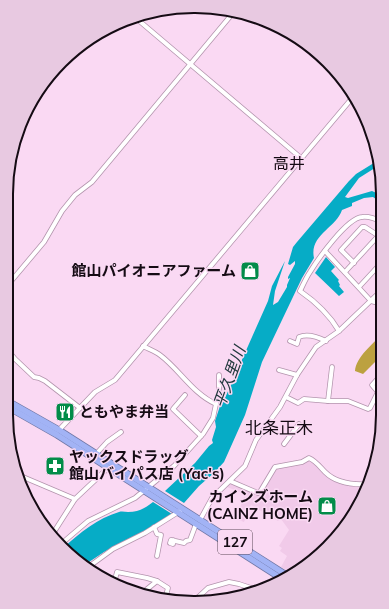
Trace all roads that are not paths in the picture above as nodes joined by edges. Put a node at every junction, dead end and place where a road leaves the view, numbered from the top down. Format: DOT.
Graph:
graph roads {
  1 [pos="231,16"];
  2 [pos="140,22"];
  3 [pos="190,64"];
  4 [pos="349,100"];
  5 [pos="301,158"];
  6 [pos="376,220"];
  7 [pos="376,234"];
  8 [pos="376,242"];
  9 [pos="325,251"];
  10 [pos="354,263"];
  11 [pos="376,269"];
  12 [pos="345,272"];
  13 [pos="13,279"];
  14 [pos="359,287"];
  15 [pos="376,296"];
  16 [pos="371,301"];
  17 [pos="376,302"];
  18 [pos="339,331"];
  19 [pos="326,340"];
  20 [pos="290,341"];
  21 [pos="143,346"];
  22 [pos="13,357"];
  23 [pos="332,367"];
  24 [pos="280,370"];
  25 [pos="219,375"];
  26 [pos="297,375"];
  27 [pos="376,381"];
  28 [pos="376,390"];
  29 [pos="185,394"];
  30 [pos="376,396"];
  31 [pos="286,397"];
  32 [pos="328,401"];
  33 [pos="13,404"];
  34 [pos="216,404"];
  35 [pos="80,408"];
  36 [pos="13,410"];
  37 [pos="299,424"];
  38 [pos="59,430"];
  39 [pos="122,432"];
  40 [pos="201,436"];
  41 [pos="284,444"];
  42 [pos="97,453"];
  43 [pos="108,468"];
  44 [pos="25,478"];
  45 [pos="230,482"];
  46 [pos="362,483"];
  47 [pos="147,489"];
  48 [pos="75,499"];
  49 [pos="180,510"];
  50 [pos="198,522"];
  51 [pos="154,527"];
  52 [pos="55,530"];
  53 [pos="173,540"];
  54 [pos="64,541"];
  55 [pos="157,556"];
  56 [pos="93,564"];
  57 [pos="283,573"];
  58 [pos="277,576"];
  59 [pos="116,578"];
  60 [pos="157,581"];
  61 [pos="249,587"];
  62 [pos="147,590"];
  63 [pos="166,594"];
  64 [pos="199,596"];
  1 -- 3 [label="street"];
  2 -- 3 [label="street"];
  3 -- 5 [label="street"];
  3 -- 13 [label="street"];
  4 -- 5 [label="street"];
  5 -- 21 [label="street"];
  6 -- 9 [label="street"];
  7 -- 10 [label="street"];
  8 -- 10 [label="street"];
  9 -- 12 [label="street"];
  9 -- 18 [label="street"];
  10 -- 12 [label="street"];
  11 -- 14 [label="street"];
  12 -- 14 [label="street"];
  14 -- 16 [label="street"];
  15 -- 16 [label="street"];
  16 -- 17 [label="street"];
  16 -- 18 [label="street"];
  18 -- 19 [label="street"];
  19 -- 20 [label="street"];
  19 -- 26 [label="street"];
  21 -- 34 [label="street"];
  21 -- 35 [label="street"];
  22 -- 35 [label="street"];
  23 -- 32 [label="street"];
  24 -- 26 [label="street"];
  25 -- 34 [label="street"];
  26 -- 31 [label="street"];
  27 -- 28 [label="street"];
  29 -- 40 [label="street"];
  30 -- 32 [label="street"];
  31 -- 32 [label="street"];
  31 -- 45 [label="street"];
  33 -- 38 [label="highway, 127"];
  34 -- 40 [label="street"];
  35 -- 38 [label="street"];
  36 -- 43 [label="highway, 127"];
  37 -- 41 [label="street"];
  38 -- 42 [label="highway, 127"];
  39 -- 42 [label="street"];
  40 -- 47 [label="street"];
  42 -- 47 [label="highway, 127"];
  43 -- 47 [label="highway, 127"];
  43 -- 48 [label="street"];
  44 -- 48 [label="street"];
  45 -- 46 [label="street"];
  45 -- 50 [label="street"];
  47 -- 49 [label="highway, 127"];
  47 -- 54 [label="street"];
  48 -- 52 [label="street"];
  49 -- 50 [label="highway, 127"];
  49 -- 51 [label="street"];
  50 -- 53 [label="street"];
  50 -- 57 [label="highway, 127"];
  50 -- 58 [label="highway, 127"];
  51 -- 55 [label="street"];
  51 -- 56 [label="street"];
  59 -- 60 [label="street"];
  60 -- 62 [label="street"];
  60 -- 63 [label="street"];
  61 -- 64 [label="street"];
}
